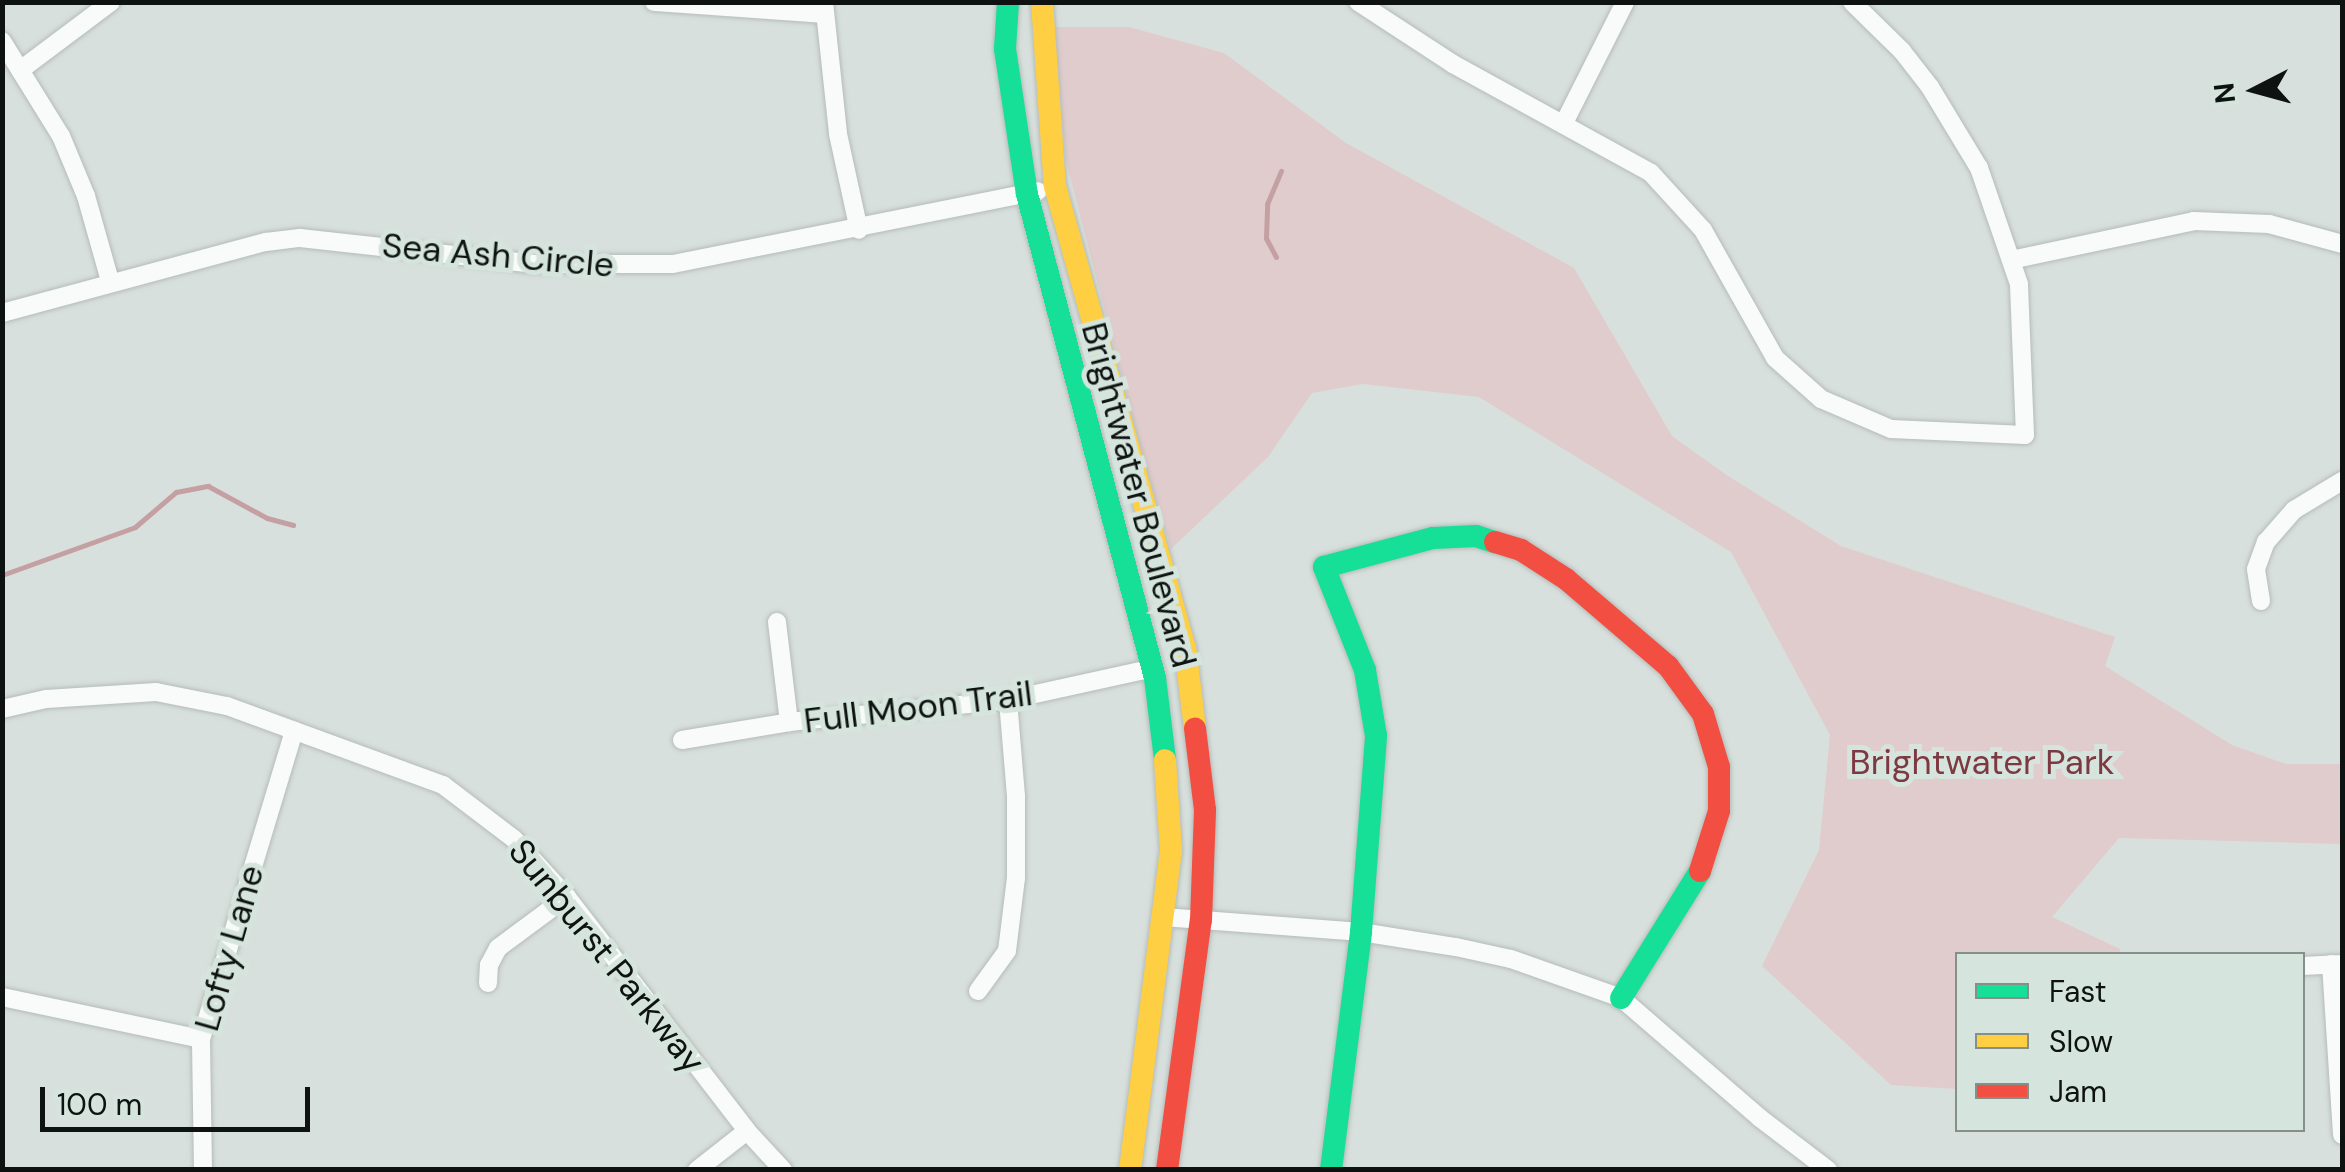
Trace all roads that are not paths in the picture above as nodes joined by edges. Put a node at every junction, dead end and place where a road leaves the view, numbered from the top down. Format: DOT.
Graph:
graph roads {
  1 [pos="111,2"];
  2 [pos="654,2"];
  3 [pos="1008,2"];
  4 [pos="1042,2"];
  5 [pos="1358,2"];
  6 [pos="1625,2"];
  7 [pos="1852,2"];
  8 [pos="824,8"];
  9 [pos="2,41"];
  10 [pos="23,68"];
  11 [pos="1564,123"];
  12 [pos="1055,186"];
  13 [pos="1027,194"];
  14 [pos="859,230"];
  15 [pos="2342,244"];
  16 [pos="2011,260"];
  17 [pos="110,281"];
  18 [pos="2,313"];
  19 [pos="2342,481"];
  20 [pos="2261,601"];
  21 [pos="777,622"];
  22 [pos="1152,668"];
  23 [pos="1008,700"];
  24 [pos="2,710"];
  25 [pos="789,722"];
  26 [pos="294,731"];
  27 [pos="682,740"];
  28 [pos="567,898"];
  29 [pos="1163,917"];
  30 [pos="1201,920"];
  31 [pos="1361,932"];
  32 [pos="2337,964"];
  33 [pos="2305,966"];
  34 [pos="488,984"];
  35 [pos="978,991"];
  36 [pos="2,997"];
  37 [pos="1621,998"];
  38 [pos="201,1040"];
  39 [pos="747,1132"];
  40 [pos="2342,1134"];
  41 [pos="203,1170"];
  42 [pos="697,1170"];
  43 [pos="783,1170"];
  44 [pos="1130,1170"];
  45 [pos="1167,1170"];
  46 [pos="1331,1170"];
  47 [pos="1828,1170"];
  1 -- 10 [label="street"];
  2 -- 8 [label="street"];
  3 -- 13 [label="street, Brightwater Boulevard"];
  4 -- 12 [label="street, Brightwater Boulevard"];
  5 -- 11 [label="street"];
  6 -- 11 [label="street"];
  7 -- 16 [label="street"];
  8 -- 14 [label="street"];
  9 -- 10 [label="street"];
  10 -- 17 [label="street"];
  11 -- 16 [label="street"];
  12 -- 13 [label="street, Sea Ash Circle"];
  12 -- 30 [label="street, Brightwater Boulevard"];
  13 -- 14 [label="street, Sea Ash Circle"];
  13 -- 22 [label="street, Brightwater Boulevard"];
  14 -- 17 [label="street, Sea Ash Circle"];
  15 -- 16 [label="street"];
  17 -- 18 [label="street, Sea Ash Circle"];
  19 -- 20 [label="street"];
  21 -- 25 [label="street"];
  22 -- 23 [label="street, Full Moon Trail"];
  22 -- 29 [label="street, Brightwater Boulevard"];
  23 -- 25 [label="street, Full Moon Trail"];
  23 -- 35 [label="street"];
  24 -- 26 [label="street, Sunburst Parkway"];
  25 -- 27 [label="street, Full Moon Trail"];
  26 -- 28 [label="street, Sunburst Parkway"];
  26 -- 38 [label="street, Lofty Lane"];
  28 -- 34 [label="street"];
  28 -- 39 [label="street, Sunburst Parkway"];
  29 -- 30 [label="street"];
  29 -- 44 [label="street, Brightwater Boulevard"];
  30 -- 31 [label="street"];
  30 -- 45 [label="street, Brightwater Boulevard"];
  31 -- 37 [label="street"];
  31 -- 37 [label="street"];
  31 -- 46 [label="street"];
  32 -- 33 [label="street"];
  32 -- 40 [label="street"];
  36 -- 38 [label="street"];
  37 -- 47 [label="street"];
  38 -- 41 [label="street, Lofty Lane"];
  39 -- 42 [label="street"];
  39 -- 43 [label="street, Sunburst Parkway"];
}
